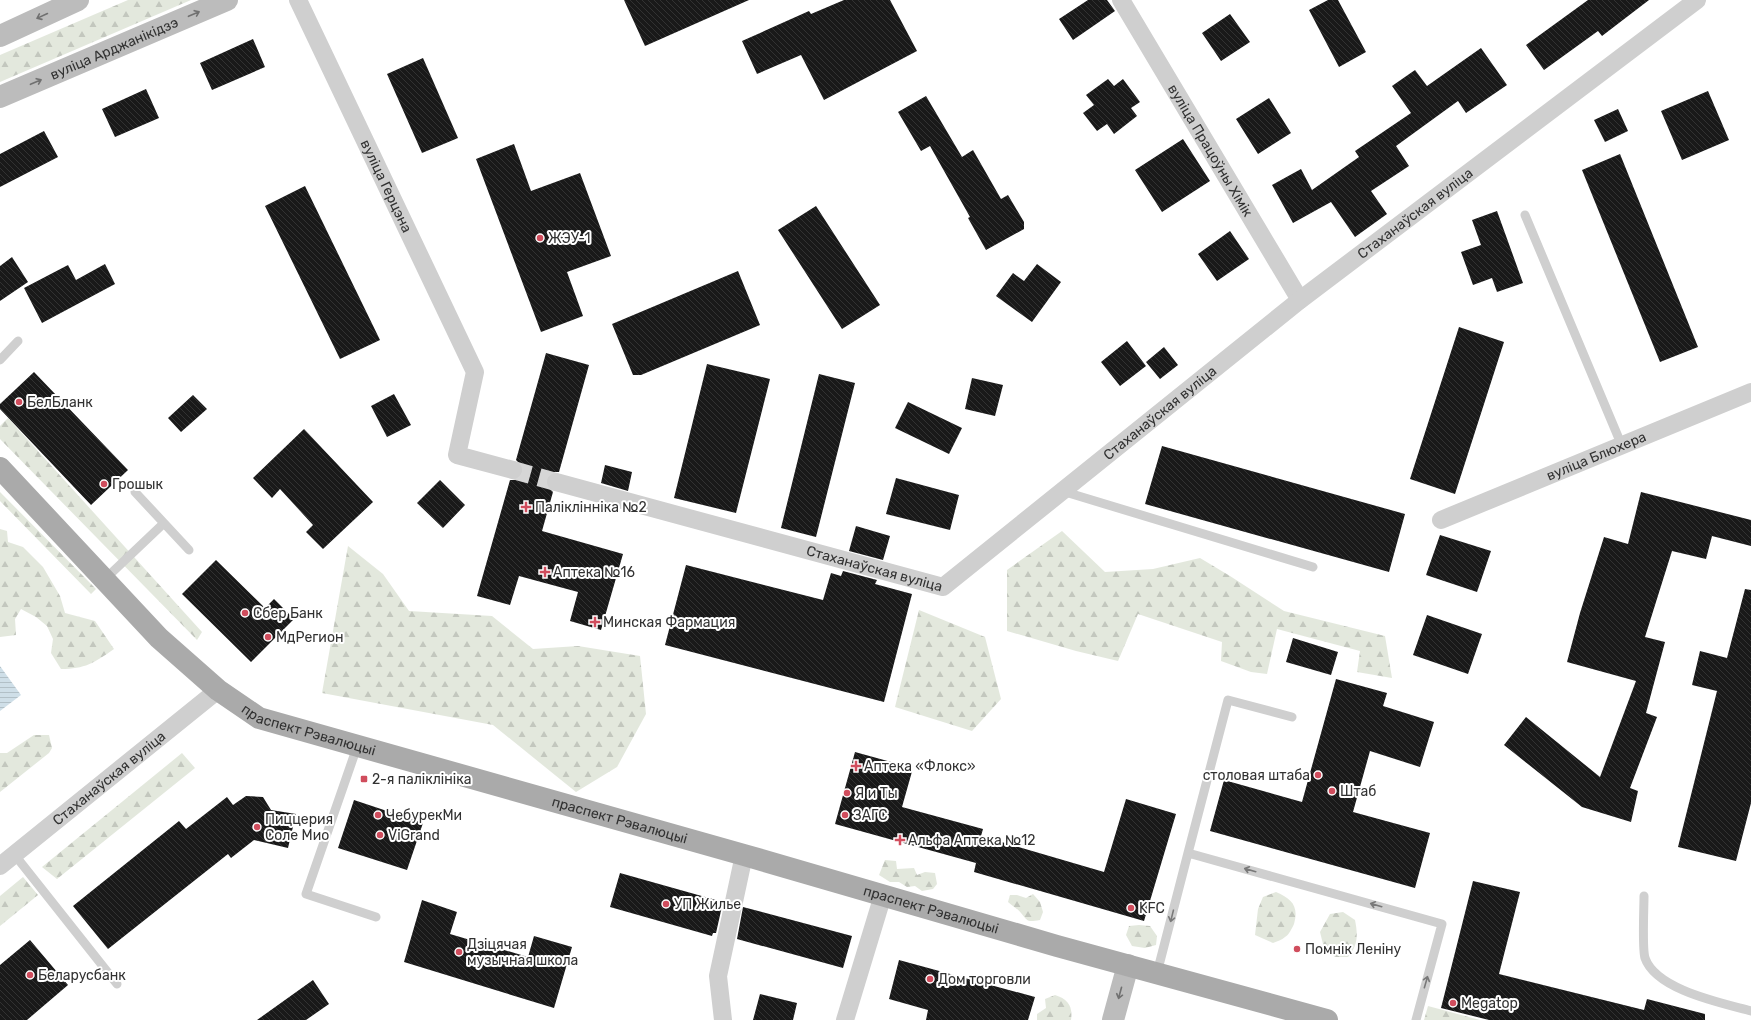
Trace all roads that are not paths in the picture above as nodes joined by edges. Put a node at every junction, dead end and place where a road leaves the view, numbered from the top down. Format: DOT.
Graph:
graph roads {
  1 [pos="78,0"];
  2 [pos="227,0"];
  3 [pos="298,0"];
  4 [pos="1121,0"];
  5 [pos="1697,0"];
  6 [pos="0,36"];
  7 [pos="0,97"];
  8 [pos="1525,216"];
  9 [pos="1300,300"];
  10 [pos="18,341"];
  11 [pos="0,360"];
  12 [pos="1751,392"];
  13 [pos="1622,446"];
  14 [pos="0,468"];
  15 [pos="513,470"];
  16 [pos="556,482"];
  17 [pos="1062,491"];
  18 [pos="135,492"];
  19 [pos="1441,520"];
  20 [pos="164,524"];
  21 [pos="189,550"];
  22 [pos="1313,567"];
  23 [pos="104,580"];
  24 [pos="218,690"];
  25 [pos="1292,717"];
  26 [pos="357,747"];
  27 [pos="1188,853"];
  28 [pos="744,855"];
  29 [pos="7,860"];
  30 [pos="883,895"];
  31 [pos="1644,896"];
  32 [pos="376,917"];
  33 [pos="1128,965"];
  34 [pos="1157,973"];
  35 [pos="118,984"];
  36 [pos="1751,1011"];
  37 [pos="723,1020"];
  38 [pos="845,1020"];
  39 [pos="1113,1020"];
  40 [pos="1327,1020"];
  41 [pos="1416,1020"];
  1 -- 6 [label="main road, one-way"];
  7 -- 2 [label="main road, вуліца Арджанікідзэ, one-way"];
  3 -- 15 [label="street, вуліца Герцэна"];
  4 -- 9 [label="street, вуліца Працоўны Хімік"];
  5 -- 9 [label="street, Стаханаўская вуліца"];
  8 -- 13 [label="lane"];
  9 -- 17 [label="street, Стаханаўская вуліца"];
  10 -- 11 [label="lane"];
  12 -- 13 [label="street, вуліца Блюхера"];
  13 -- 19 [label="street, вуліца Блюхера"];
  14 -- 23 [label="main road, праспект Рэвалюцыі"];
  16 -- 17 [label="street, Стаханаўская вуліца"];
  17 -- 22 [label="lane"];
  18 -- 20 [label="lane"];
  20 -- 21 [label="lane"];
  20 -- 23 [label="lane"];
  23 -- 24 [label="main road, праспект Рэвалюцыі"];
  24 -- 26 [label="main road, праспект Рэвалюцыі"];
  24 -- 29 [label="street, Стаханаўская вуліца"];
  25 -- 27 [label="lane"];
  26 -- 28 [label="main road, праспект Рэвалюцыі"];
  26 -- 32 [label="lane"];
  27 -- 34 [label="lane, one-way"];
  41 -- 27 [label="lane, one-way"];
  28 -- 30 [label="main road, праспект Рэвалюцыі"];
  28 -- 37 [label="street"];
  29 -- 35 [label="lane"];
  30 -- 33 [label="main road, праспект Рэвалюцыі"];
  30 -- 38 [label="street"];
  31 -- 36 [label="lane"];
  33 -- 34 [label="main road, праспект Рэвалюцыі"];
  33 -- 39 [label="main road, one-way"];
  34 -- 40 [label="main road, праспект Рэвалюцыі"];
}
